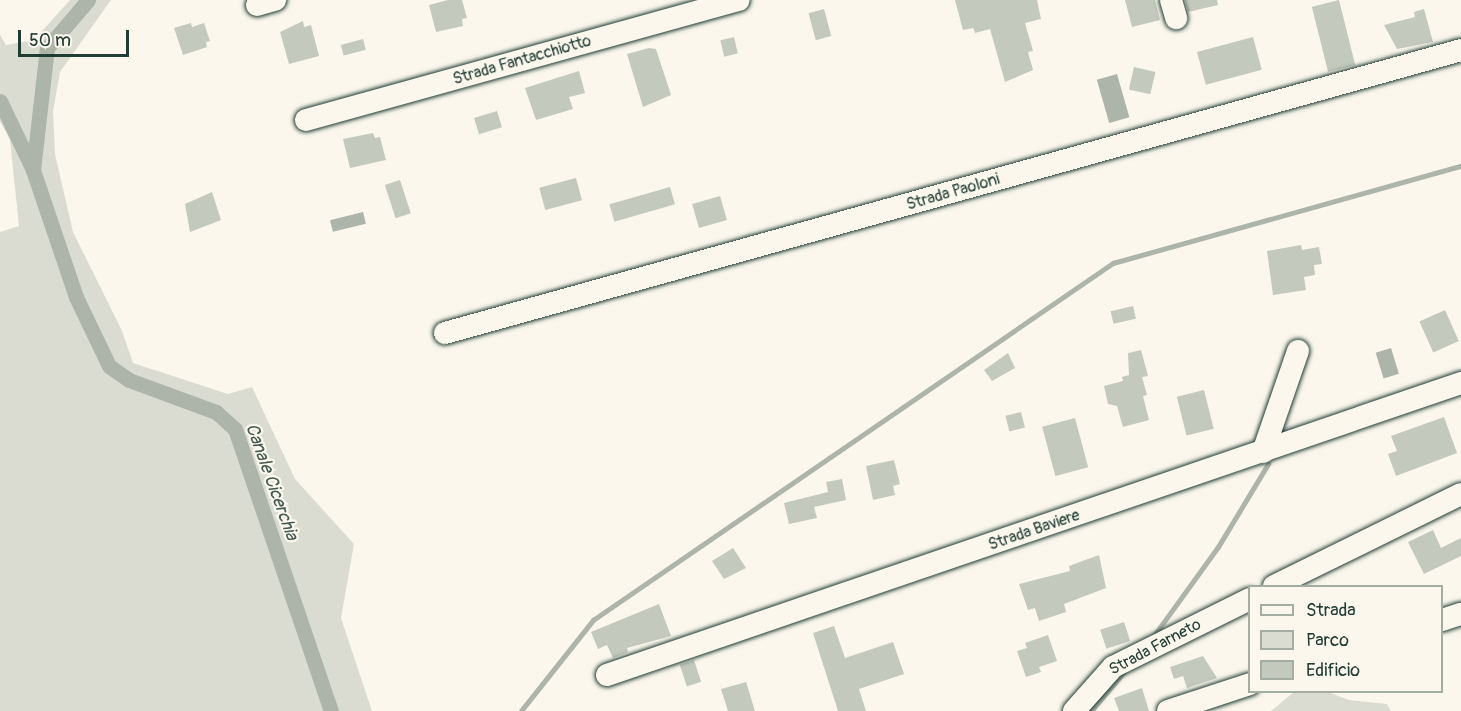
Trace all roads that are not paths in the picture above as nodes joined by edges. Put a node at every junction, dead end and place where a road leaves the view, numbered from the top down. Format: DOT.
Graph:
graph roads {
  1 [pos="739,0"];
  2 [pos="1461,50"];
  3 [pos="306,120"];
  4 [pos="445,333"];
  5 [pos="1298,351"];
  6 [pos="1461,383"];
  7 [pos="1263,452"];
  8 [pos="1461,494"];
  9 [pos="1276,585"];
  10 [pos="1248,600"];
  11 [pos="1461,614"];
  12 [pos="1443,620"];
  13 [pos="607,675"];
  14 [pos="1248,685"];
  15 [pos="1074,711"];
  16 [pos="1168,711"];
  1 -- 3 [label="street, Strada Fantacchiotto"];
  2 -- 4 [label="street, Strada Paoloni"];
  5 -- 7 [label="street"];
  6 -- 7 [label="street, Strada Baviere"];
  7 -- 13 [label="street, Strada Baviere"];
  8 -- 9 [label="street"];
  10 -- 15 [label="street, Strada Farneto"];
  11 -- 12 [label="street"];
  14 -- 16 [label="street"];
}
